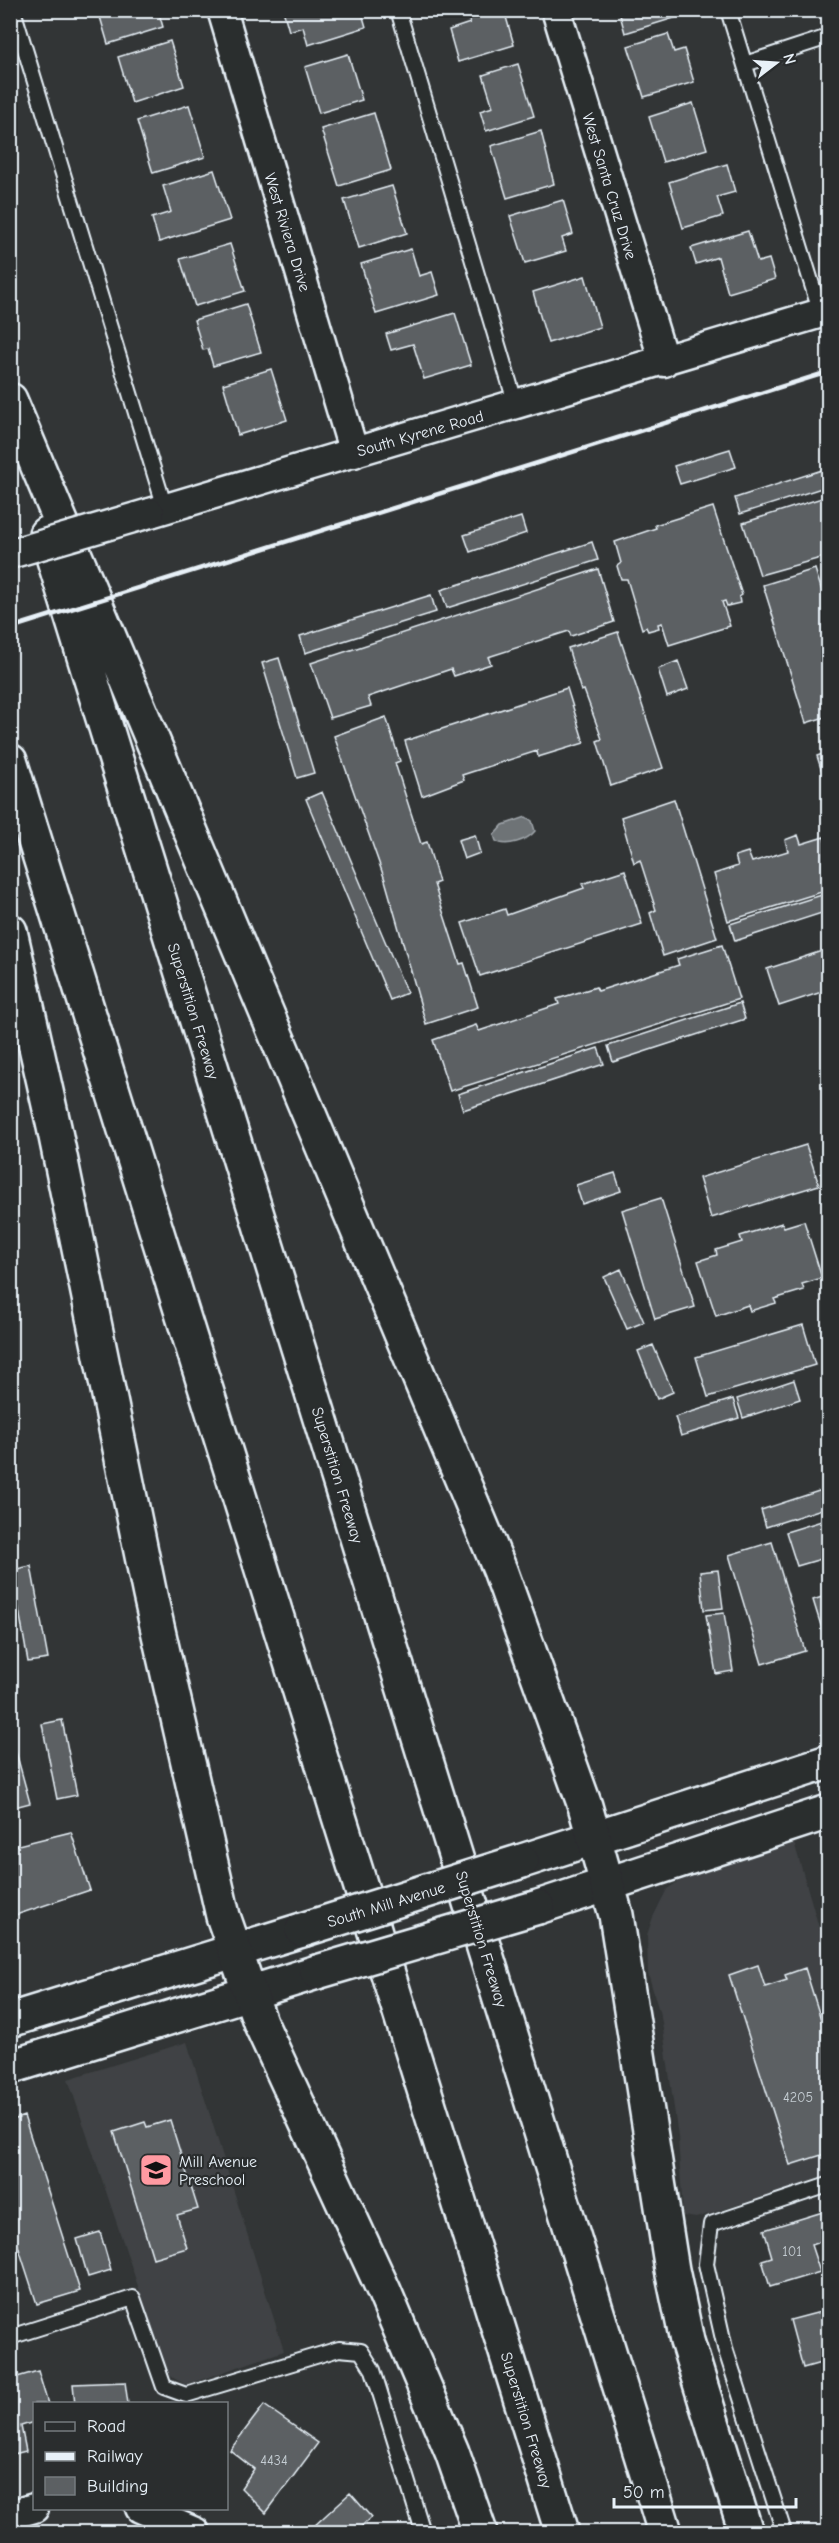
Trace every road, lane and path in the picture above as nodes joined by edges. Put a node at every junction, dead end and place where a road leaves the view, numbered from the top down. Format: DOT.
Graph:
graph roads {
  1 [pos="13,10"];
  2 [pos="222,10"];
  3 [pos="398,10"];
  4 [pos="556,10"];
  5 [pos="728,10"];
  6 [pos="828,37"];
  7 [pos="745,64"];
  8 [pos="825,312"];
  9 [pos="664,362"];
  10 [pos="10,400"];
  11 [pos="516,405"];
  12 [pos="10,418"];
  13 [pos="354,453"];
  14 [pos="157,511"];
  15 [pos="10,554"];
  16 [pos="10,761"];
  17 [pos="10,931"];
  18 [pos="828,1762"];
  19 [pos="828,1812"];
  20 [pos="595,1838"];
  21 [pos="608,1884"];
  22 [pos="234,1950"];
  23 [pos="249,1993"];
  24 [pos="10,2020"];
  25 [pos="10,2067"];
  26 [pos="828,2185"];
  27 [pos="10,2337"];
  28 [pos="33,2508"];
  29 [pos="145,2510"];
  30 [pos="10,2515"];
  31 [pos="195,2532"];
  32 [pos="423,2532"];
  33 [pos="480,2532"];
  34 [pos="562,2532"];
  35 [pos="665,2532"];
  36 [pos="746,2532"];
  37 [pos="784,2532"];
  1 -- 14 [label="lane"];
  2 -- 13 [label="street, West Riviera Drive"];
  3 -- 11 [label="lane"];
  4 -- 9 [label="street, West Santa Cruz Drive"];
  5 -- 7 [label="lane"];
  6 -- 7 [label="lane"];
  7 -- 8 [label="lane"];
  8 -- 9 [label="street, South Kyrene Road"];
  9 -- 11 [label="street, South Kyrene Road"];
  10 -- 20 [label="main road"];
  11 -- 13 [label="street, South Kyrene Road"];
  12 -- 35 [label="main road, Superstition Freeway"];
  13 -- 14 [label="street, South Kyrene Road"];
  14 -- 15 [label="street, South Kyrene Road, bridge"];
  16 -- 34 [label="main road, Superstition Freeway"];
  17 -- 22 [label="main road"];
  18 -- 20 [label="main road, South Mill Avenue"];
  19 -- 21 [label="main road"];
  20 -- 21 [label="main road"];
  20 -- 22 [label="main road, South Mill Avenue, bridge"];
  21 -- 23 [label="main road, bridge"];
  21 -- 36 [label="main road"];
  22 -- 23 [label="main road"];
  22 -- 24 [label="main road, South Mill Avenue"];
  23 -- 25 [label="main road"];
  23 -- 33 [label="main road"];
  26 -- 37 [label="lane"];
  27 -- 32 [label="lane"];
  28 -- 30 [label="street"];
  29 -- 31 [label="street"];
}
